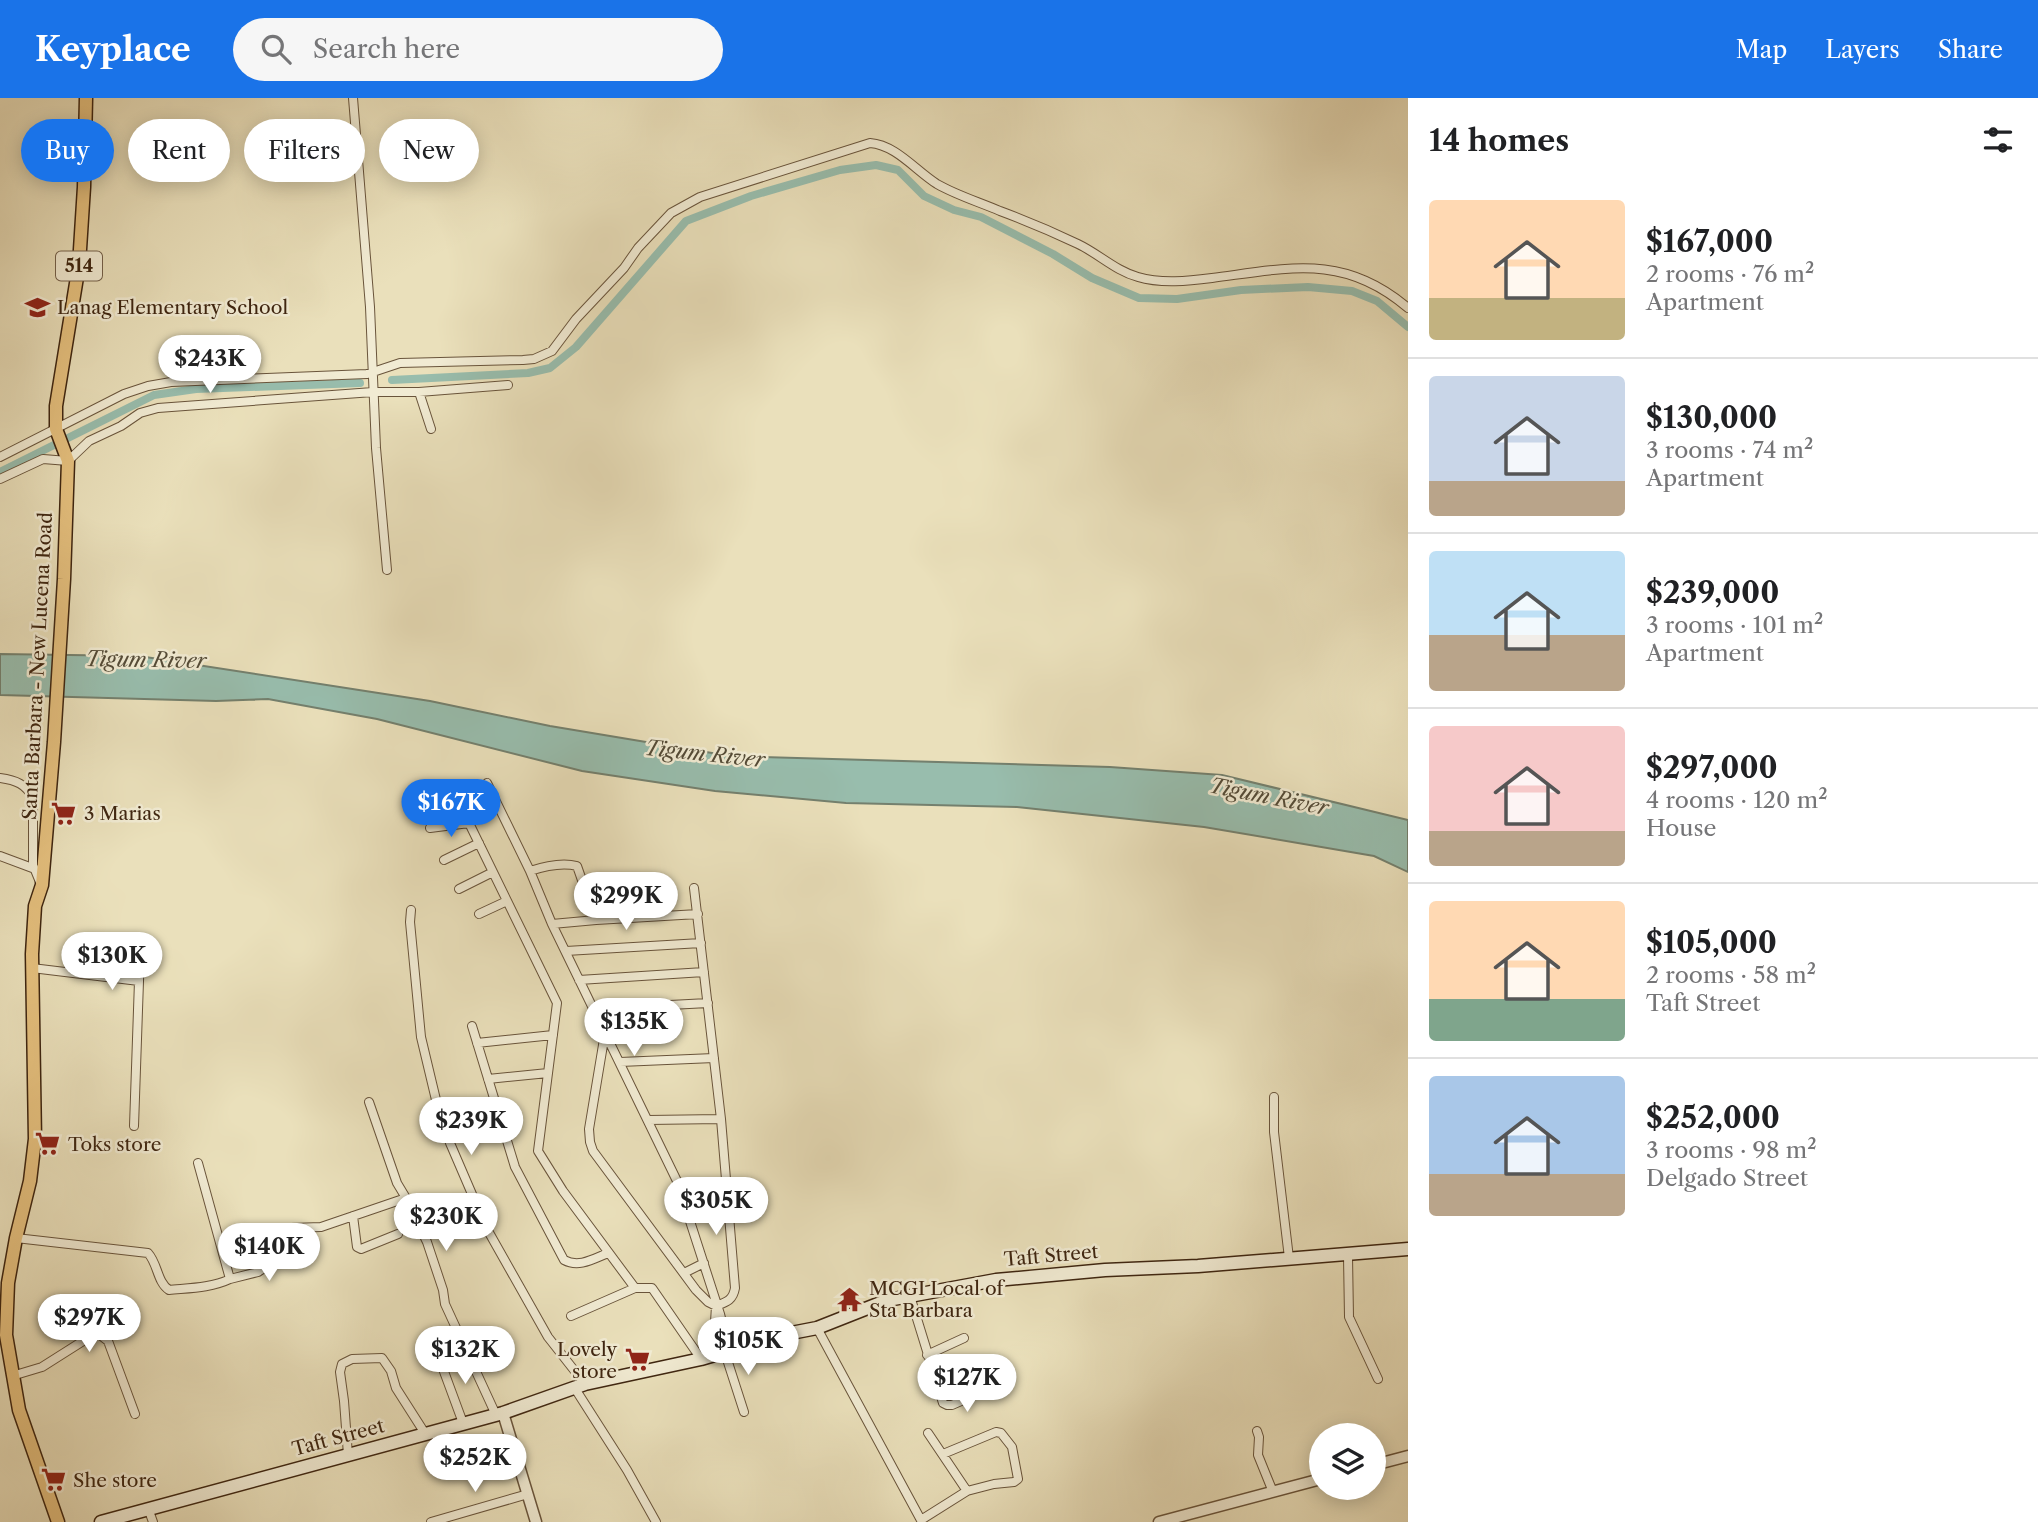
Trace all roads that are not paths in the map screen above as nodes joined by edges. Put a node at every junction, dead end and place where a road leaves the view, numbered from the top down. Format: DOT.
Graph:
graph roads {
  1 [pos="86,98"];
  2 [pos="353,98"];
  3 [pos="1408,308"];
  4 [pos="372,372"];
  5 [pos="508,385"];
  6 [pos="373,392"];
  7 [pos="419,392"];
  8 [pos="431,429"];
  9 [pos="57,430"];
  10 [pos="0,457"];
  11 [pos="68,459"];
  12 [pos="0,479"];
  13 [pos="387,570"];
  14 [pos="0,778"];
  15 [pos="487,783"];
  16 [pos="430,828"];
  17 [pos="479,843"];
  18 [pos="0,856"];
  19 [pos="444,860"];
  20 [pos="35,869"];
  21 [pos="530,871"];
  22 [pos="493,872"];
  23 [pos="42,885"];
  24 [pos="694,888"];
  25 [pos="459,889"];
  26 [pos="507,901"];
  27 [pos="411,910"];
  28 [pos="479,914"];
  29 [pos="698,914"];
  30 [pos="596,920"];
  31 [pos="552,924"];
  32 [pos="701,943"];
  33 [pos="140,948"];
  34 [pos="566,951"];
  35 [pos="32,968"];
  36 [pos="704,972"];
  37 [pos="579,980"];
  38 [pos="139,981"];
  39 [pos="708,1003"];
  40 [pos="594,1009"];
  41 [pos="472,1026"];
  42 [pos="605,1033"];
  43 [pos="553,1035"];
  44 [pos="477,1043"];
  45 [pos="714,1058"];
  46 [pos="620,1062"];
  47 [pos="548,1073"];
  48 [pos="488,1079"];
  49 [pos="1274,1097"];
  50 [pos="369,1102"];
  51 [pos="720,1119"];
  52 [pos="648,1120"];
  53 [pos="134,1126"];
  54 [pos="198,1163"];
  55 [pos="406,1198"];
  56 [pos="353,1216"];
  57 [pos="397,1234"];
  58 [pos="16,1238"];
  59 [pos="293,1249"];
  60 [pos="1408,1250"];
  61 [pos="608,1253"];
  62 [pos="1348,1256"];
  63 [pos="1289,1258"];
  64 [pos="704,1263"];
  65 [pos="258,1272"];
  66 [pos="684,1273"];
  67 [pos="229,1279"];
  68 [pos="635,1288"];
  69 [pos="909,1296"];
  70 [pos="716,1306"];
  71 [pos="571,1316"];
  72 [pos="817,1328"];
  73 [pos="964,1338"];
  74 [pos="726,1351"];
  75 [pos="928,1355"];
  76 [pos="439,1358"];
  77 [pos="701,1359"];
  78 [pos="12,1376"];
  79 [pos="1378,1379"];
  80 [pos="580,1385"];
  81 [pos="991,1388"];
  82 [pos="744,1412"];
  83 [pos="135,1414"];
  84 [pos="500,1414"];
  85 [pos="463,1423"];
  86 [pos="1257,1431"];
  87 [pos="928,1433"];
  88 [pos="426,1435"];
  89 [pos="943,1454"];
  90 [pos="348,1455"];
  91 [pos="1408,1456"];
  92 [pos="1386,1462"];
  93 [pos="1309,1482"];
  94 [pos="967,1491"];
  95 [pos="1273,1492"];
  96 [pos="528,1494"];
  97 [pos="148,1508"];
  98 [pos="921,1521"];
  99 [pos="58,1522"];
  100 [pos="101,1522"];
  101 [pos="153,1522"];
  102 [pos="431,1522"];
  103 [pos="536,1522"];
  104 [pos="656,1522"];
  105 [pos="1159,1522"];
  1 -- 9 [label="main road, Santa Barbara - New Lucena Road / 514"];
  2 -- 4 [label="street"];
  3 -- 4 [label="street"];
  4 -- 6 [label="street"];
  4 -- 9 [label="street"];
  5 -- 7 [label="street"];
  6 -- 7 [label="street"];
  6 -- 11 [label="street"];
  6 -- 13 [label="street"];
  7 -- 8 [label="street"];
  9 -- 10 [label="street"];
  9 -- 11 [label="main road, Santa Barbara - New Lucena Road / 514"];
  11 -- 12 [label="street"];
  11 -- 23 [label="main road, Santa Barbara - New Lucena Road / 514"];
  14 -- 20 [label="street"];
  15 -- 21 [label="street"];
  16 -- 17 [label="street"];
  17 -- 19 [label="street"];
  17 -- 22 [label="street"];
  18 -- 20 [label="street"];
  20 -- 23 [label="street"];
  21 -- 30 [label="street"];
  21 -- 31 [label="street"];
  22 -- 25 [label="street"];
  22 -- 26 [label="street"];
  23 -- 35 [label="main road, Santa Barbara - New Lucena Road / 514"];
  24 -- 29 [label="street"];
  26 -- 28 [label="street"];
  26 -- 43 [label="street"];
  27 -- 80 [label="street"];
  29 -- 30 [label="street"];
  29 -- 32 [label="street"];
  30 -- 31 [label="street"];
  31 -- 34 [label="street"];
  32 -- 34 [label="street"];
  32 -- 36 [label="street"];
  33 -- 38 [label="street"];
  34 -- 37 [label="street"];
  35 -- 38 [label="street"];
  35 -- 58 [label="main road, Santa Barbara - New Lucena Road / 514"];
  36 -- 37 [label="street"];
  36 -- 39 [label="street"];
  37 -- 40 [label="street"];
  38 -- 53 [label="street"];
  39 -- 40 [label="street"];
  39 -- 45 [label="street"];
  40 -- 42 [label="street"];
  41 -- 44 [label="street"];
  42 -- 46 [label="street"];
  42 -- 66 [label="street"];
  43 -- 44 [label="street"];
  43 -- 47 [label="street"];
  44 -- 48 [label="street"];
  45 -- 46 [label="street"];
  45 -- 51 [label="street"];
  46 -- 52 [label="street"];
  47 -- 48 [label="street"];
  47 -- 61 [label="street"];
  48 -- 61 [label="street"];
  49 -- 63 [label="street"];
  50 -- 55 [label="street"];
  51 -- 52 [label="street"];
  51 -- 70 [label="street"];
  52 -- 64 [label="street"];
  54 -- 67 [label="street"];
  55 -- 56 [label="street"];
  55 -- 84 [label="street"];
  56 -- 57 [label="street"];
  56 -- 65 [label="street"];
  58 -- 67 [label="street"];
  58 -- 78 [label="main road, Santa Barbara - New Lucena Road / 514"];
  59 -- 65 [label="street"];
  60 -- 62 [label="main road, Taft Street"];
  61 -- 68 [label="street"];
  62 -- 63 [label="main road, Taft Street"];
  62 -- 79 [label="street"];
  63 -- 69 [label="main road, Taft Street"];
  64 -- 66 [label="street"];
  64 -- 70 [label="street"];
  65 -- 67 [label="street"];
  66 -- 70 [label="street"];
  68 -- 71 [label="street"];
  68 -- 77 [label="street"];
  69 -- 72 [label="main road, Taft Street"];
  69 -- 75 [label="street"];
  70 -- 74 [label="street"];
  72 -- 74 [label="main road, Taft Street"];
  72 -- 98 [label="street"];
  73 -- 75 [label="street"];
  74 -- 77 [label="main road, Taft Street"];
  74 -- 82 [label="street"];
  75 -- 81 [label="street"];
  76 -- 85 [label="street"];
  77 -- 80 [label="main road, Taft Street"];
  78 -- 83 [label="street"];
  78 -- 99 [label="main road, Santa Barbara - New Lucena Road / 514"];
  80 -- 84 [label="main road, Taft Street"];
  80 -- 104 [label="street"];
  84 -- 85 [label="main road, Taft Street"];
  84 -- 96 [label="street"];
  85 -- 88 [label="main road, Taft Street"];
  86 -- 95 [label="street"];
  87 -- 89 [label="street"];
  88 -- 90 [label="main road, Taft Street"];
  88 -- 90 [label="street"];
  89 -- 94 [label="street"];
  89 -- 94 [label="street"];
  90 -- 97 [label="main road, Taft Street"];
  91 -- 92 [label="street"];
  93 -- 95 [label="street"];
  94 -- 98 [label="street"];
  95 -- 105 [label="street"];
  96 -- 102 [label="street"];
  96 -- 103 [label="street"];
  97 -- 100 [label="main road, Taft Street"];
  97 -- 101 [label="street"];
}
